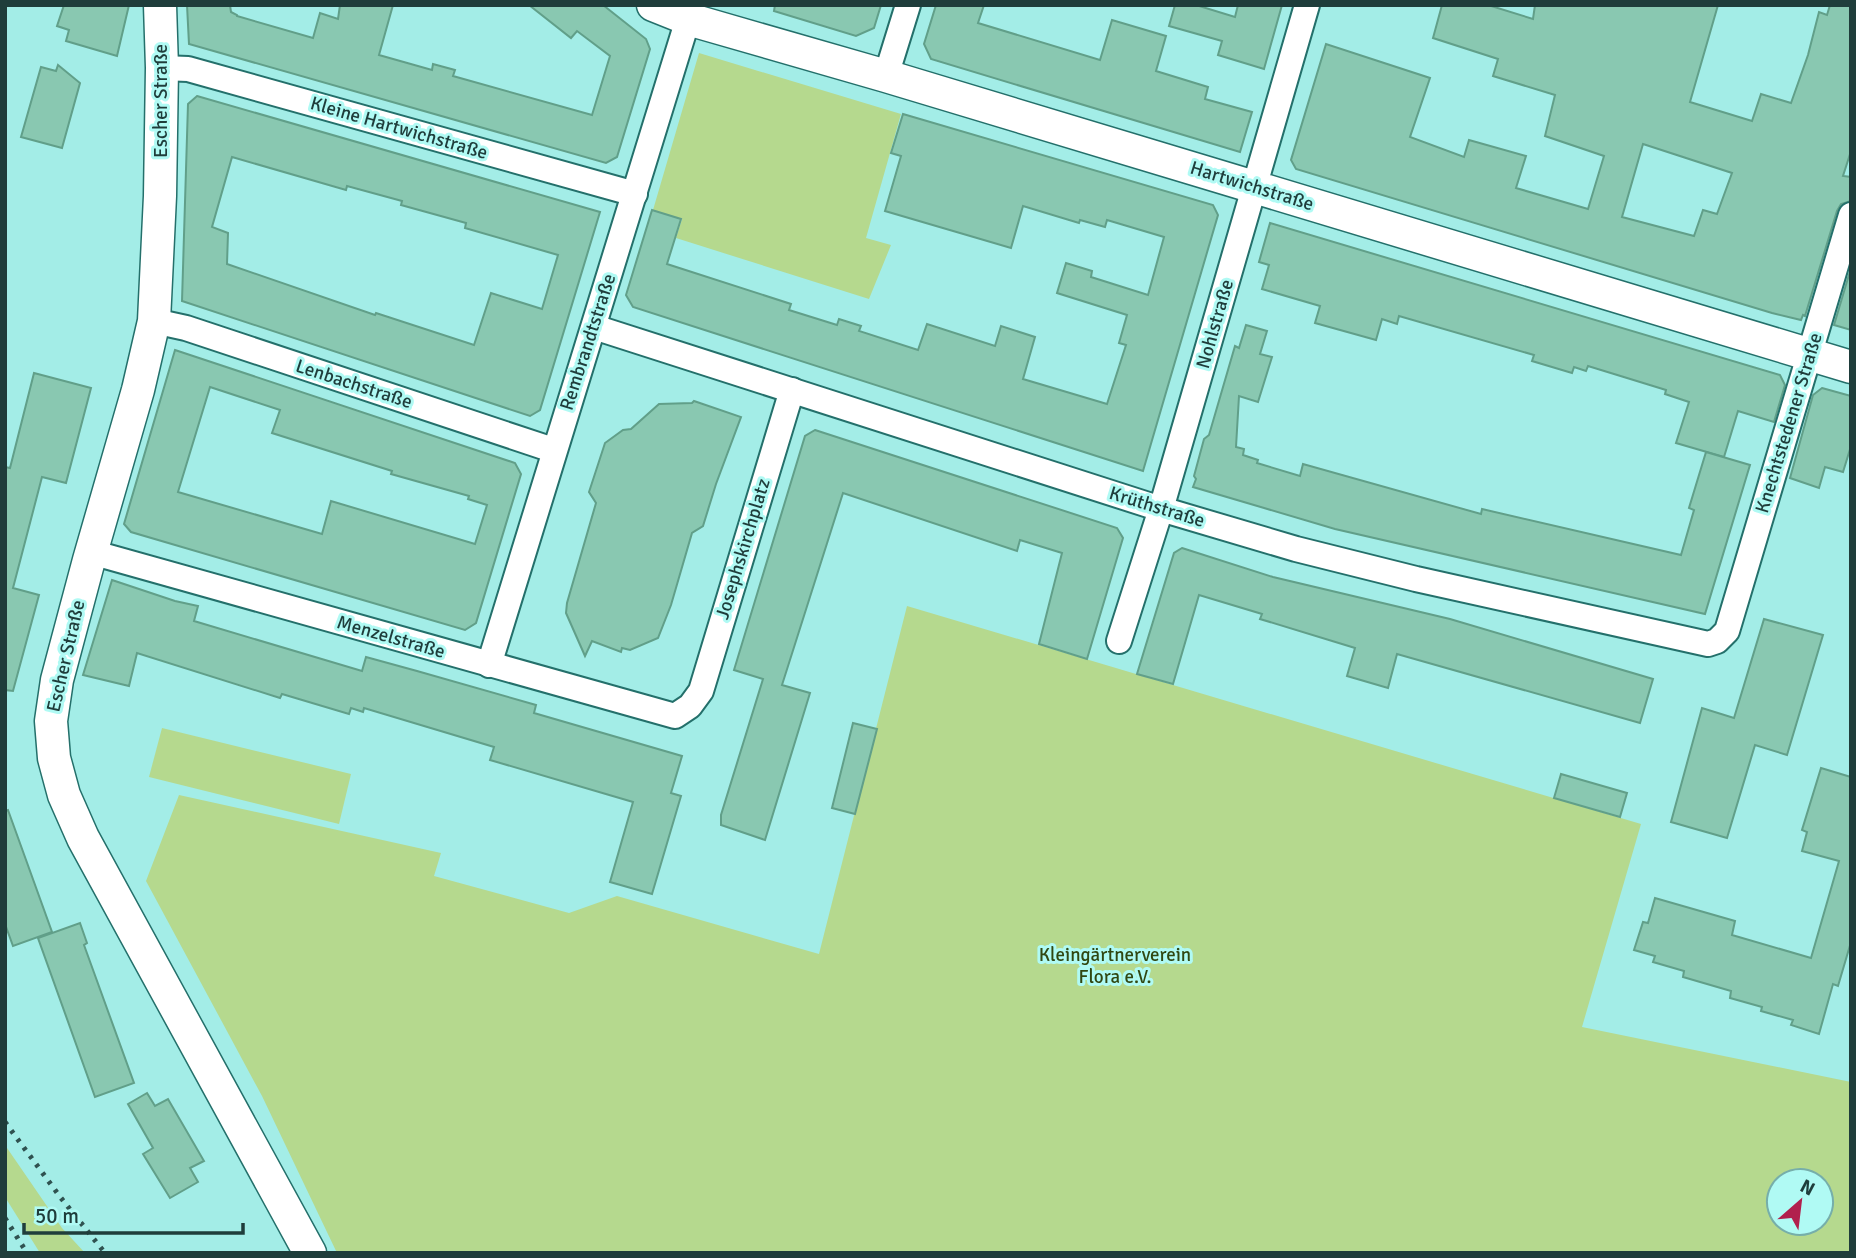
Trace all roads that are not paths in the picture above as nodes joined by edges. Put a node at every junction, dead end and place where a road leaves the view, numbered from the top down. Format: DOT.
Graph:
graph roads {
  1 [pos="160,5"];
  2 [pos="653,5"];
  3 [pos="908,5"];
  4 [pos="1307,5"];
  5 [pos="688,19"];
  6 [pos="162,68"];
  7 [pos="886,76"];
  8 [pos="1255,188"];
  9 [pos="635,194"];
  10 [pos="1851,215"];
  11 [pos="154,321"];
  12 [pos="594,327"];
  13 [pos="1809,354"];
  14 [pos="1851,367"];
  15 [pos="792,390"];
  16 [pos="553,450"];
  17 [pos="1161,509"];
  18 [pos="91,552"];
  19 [pos="1727,631"];
  20 [pos="1119,641"];
  21 [pos="489,665"];
  22 [pos="690,706"];
  23 [pos="310,1253"];
  1 -- 6 [label="street, Escher Straße"];
  2 -- 5 [label="street, Hartwichstraße"];
  3 -- 7 [label="street"];
  4 -- 8 [label="street, Nohlstraße"];
  5 -- 7 [label="street, Hartwichstraße"];
  5 -- 9 [label="street, Rembrandtstraße"];
  6 -- 9 [label="street, Kleine Hartwichstraße"];
  6 -- 11 [label="street, Escher Straße"];
  7 -- 8 [label="street, Hartwichstraße"];
  8 -- 13 [label="street, Hartwichstraße"];
  8 -- 17 [label="street, Nohlstraße"];
  9 -- 12 [label="street, Rembrandtstraße"];
  10 -- 13 [label="street, Knechtstedener Straße"];
  11 -- 16 [label="street, Lenbachstraße"];
  11 -- 18 [label="street, Escher Straße"];
  12 -- 15 [label="street, Krüthstraße"];
  12 -- 16 [label="street, Rembrandtstraße"];
  13 -- 14 [label="street, Hartwichstraße"];
  13 -- 19 [label="street, Knechtstedener Straße"];
  15 -- 17 [label="street, Krüthstraße"];
  15 -- 22 [label="street, Josephskirchplatz"];
  16 -- 21 [label="street, Rembrandtstraße"];
  17 -- 19 [label="street, Krüthstraße"];
  17 -- 20 [label="street, Nohlstraße"];
  18 -- 21 [label="street, Menzelstraße"];
  18 -- 23 [label="street, Escher Straße"];
  21 -- 22 [label="street, Menzelstraße"];
}
